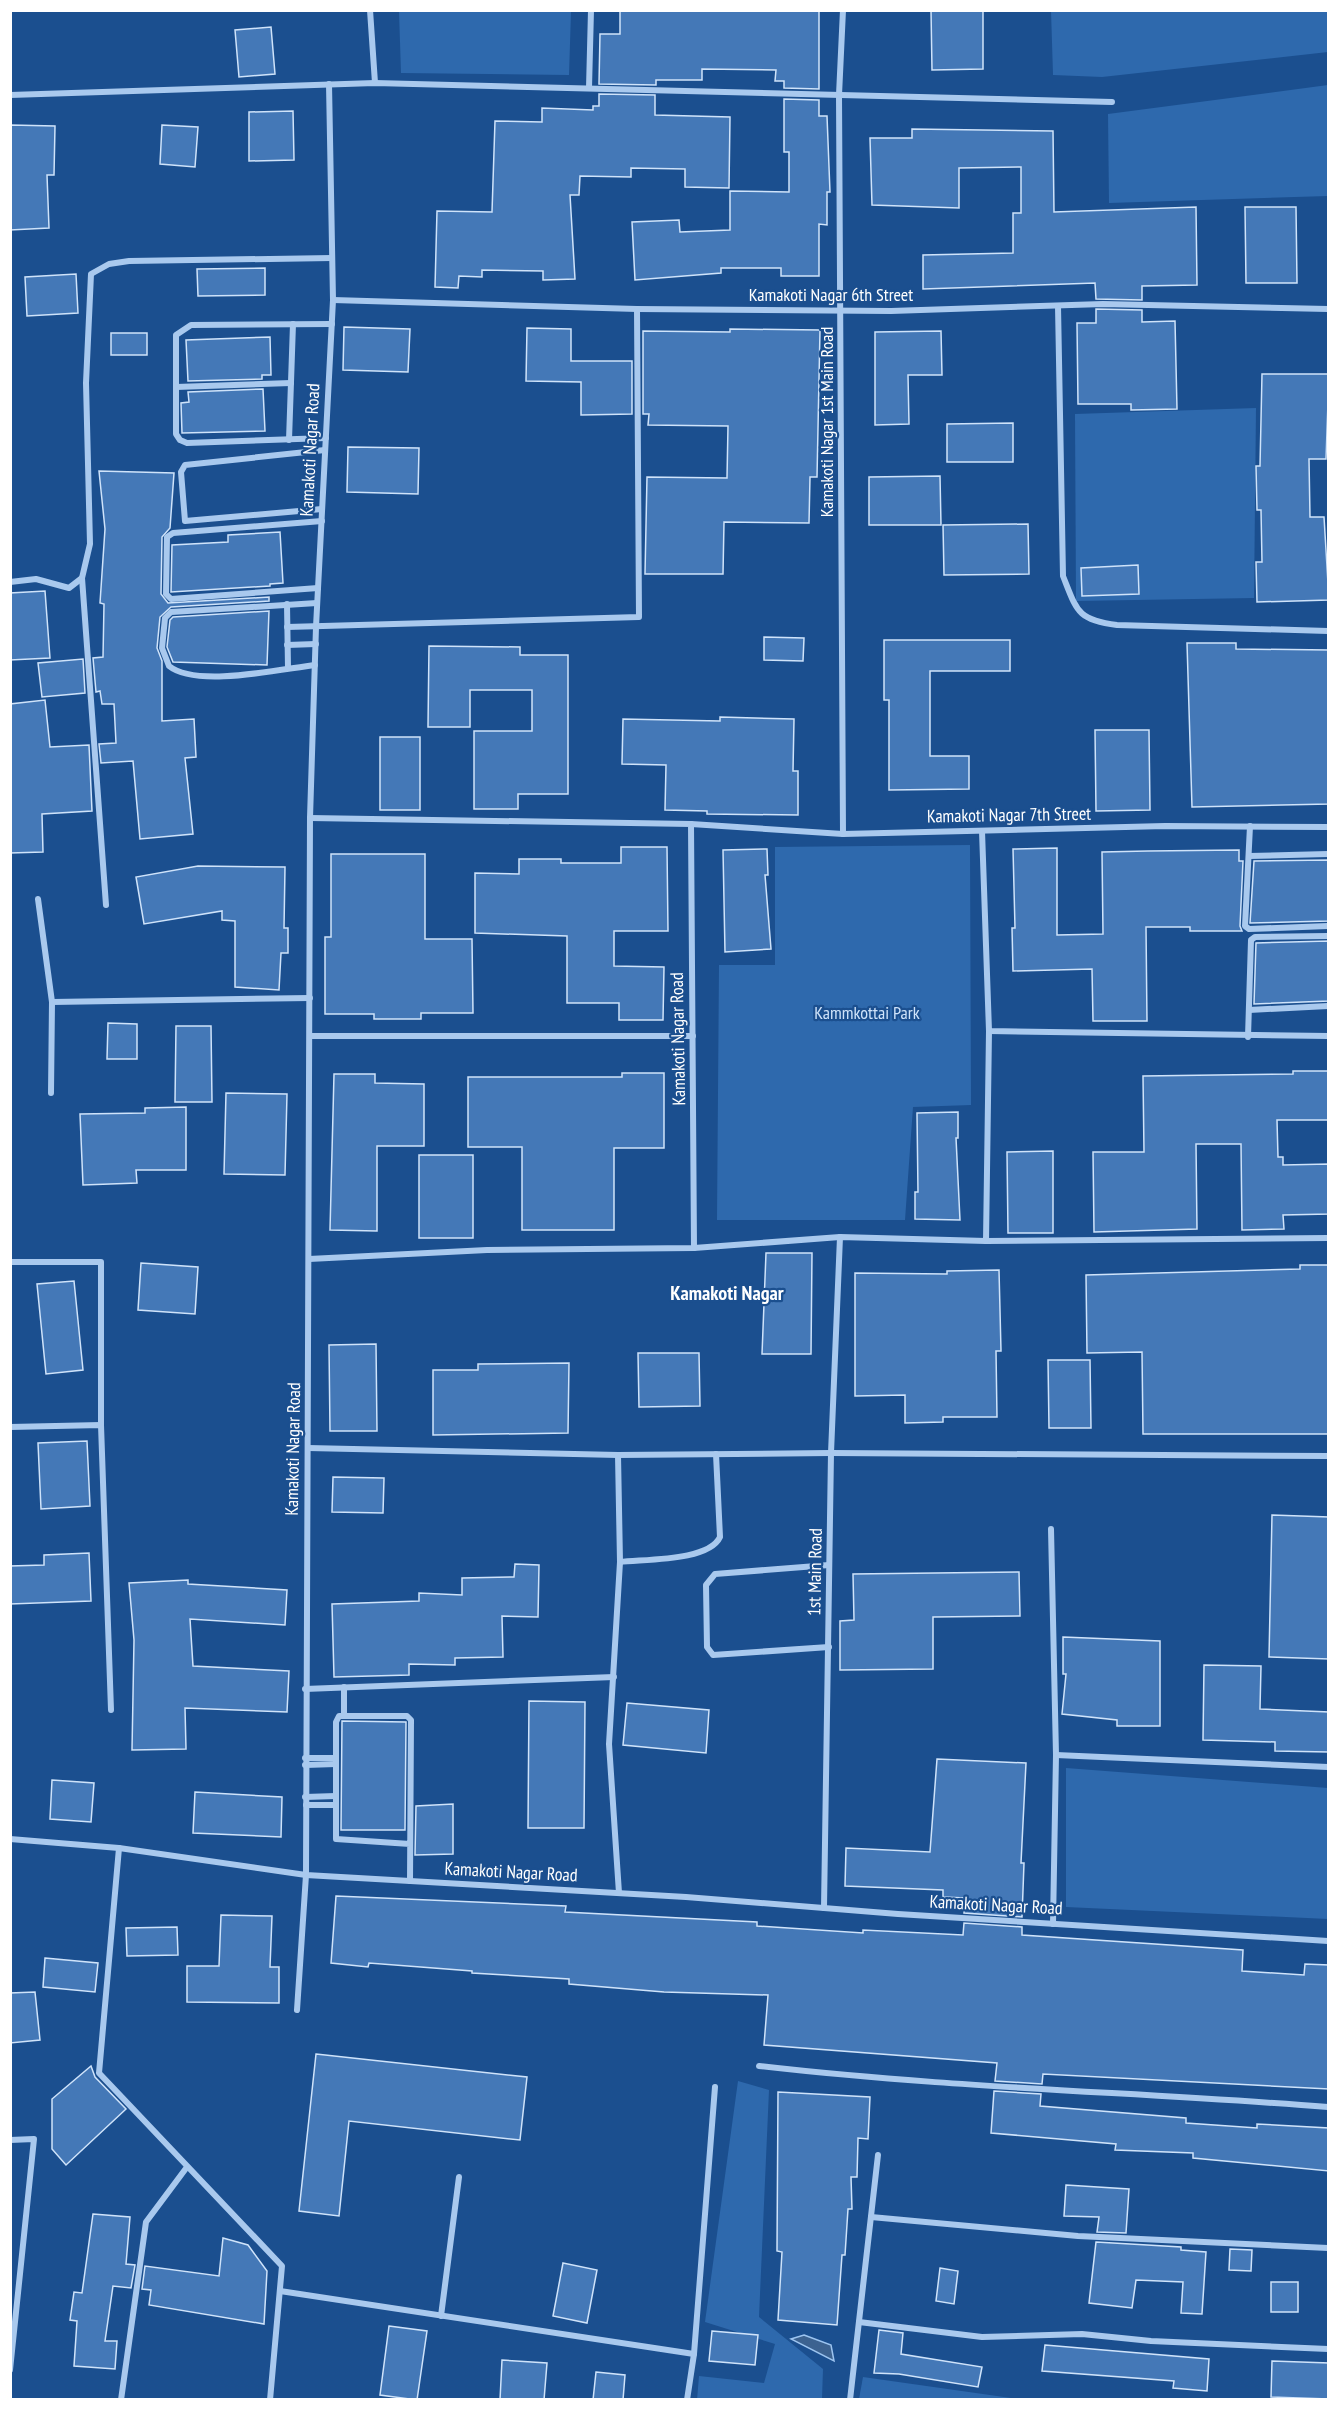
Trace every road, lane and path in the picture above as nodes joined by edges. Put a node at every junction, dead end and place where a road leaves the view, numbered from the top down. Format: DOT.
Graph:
graph roads {
  1 [pos="370,10"];
  2 [pos="591,10"];
  3 [pos="843,10"];
  4 [pos="375,83"];
  5 [pos="329,84"];
  6 [pos="589,88"];
  7 [pos="10,95"];
  8 [pos="839,95"];
  9 [pos="1112,102"];
  10 [pos="332,258"];
  11 [pos="333,300"];
  12 [pos="1058,306"];
  13 [pos="637,309"];
  14 [pos="842,309"];
  15 [pos="1329,309"];
  16 [pos="293,324"];
  17 [pos="332,324"];
  18 [pos="291,383"];
  19 [pos="176,387"];
  20 [pos="326,438"];
  21 [pos="289,440"];
  22 [pos="325,450"];
  23 [pos="322,509"];
  24 [pos="322,521"];
  25 [pos="82,578"];
  26 [pos="10,582"];
  27 [pos="318,588"];
  28 [pos="317,603"];
  29 [pos="287,604"];
  30 [pos="287,627"];
  31 [pos="316,627"];
  32 [pos="1329,631"];
  33 [pos="316,644"];
  34 [pos="287,645"];
  35 [pos="315,665"];
  36 [pos="288,668"];
  37 [pos="310,818"];
  38 [pos="691,824"];
  39 [pos="1250,826"];
  40 [pos="1329,827"];
  41 [pos="982,831"];
  42 [pos="843,834"];
  43 [pos="1329,854"];
  44 [pos="1249,856"];
  45 [pos="38,899"];
  46 [pos="106,905"];
  47 [pos="1329,926"];
  48 [pos="1329,936"];
  49 [pos="310,998"];
  50 [pos="51,1002"];
  51 [pos="1329,1006"];
  52 [pos="1249,1010"];
  53 [pos="989,1031"];
  54 [pos="310,1036"];
  55 [pos="693,1036"];
  56 [pos="1329,1036"];
  57 [pos="1248,1037"];
  58 [pos="51,1093"];
  59 [pos="840,1237"];
  60 [pos="1329,1238"];
  61 [pos="986,1241"];
  62 [pos="694,1248"];
  63 [pos="309,1259"];
  64 [pos="10,1262"];
  65 [pos="101,1425"];
  66 [pos="10,1427"];
  67 [pos="308,1448"];
  68 [pos="831,1453"];
  69 [pos="716,1454"];
  70 [pos="618,1455"];
  71 [pos="1329,1456"];
  72 [pos="1051,1529"];
  73 [pos="620,1562"];
  74 [pos="830,1565"];
  75 [pos="829,1647"];
  76 [pos="614,1677"];
  77 [pos="344,1687"];
  78 [pos="305,1689"];
  79 [pos="111,1710"];
  80 [pos="344,1716"];
  81 [pos="1056,1755"];
  82 [pos="305,1761"];
  83 [pos="336,1761"];
  84 [pos="1329,1767"];
  85 [pos="336,1796"];
  86 [pos="305,1797"];
  87 [pos="306,1805"];
  88 [pos="335,1805"];
  89 [pos="10,1839"];
  90 [pos="410,1844"];
  91 [pos="119,1848"];
  92 [pos="306,1875"];
  93 [pos="410,1881"];
  94 [pos="619,1893"];
  95 [pos="825,1908"];
  96 [pos="1053,1924"];
  97 [pos="1329,1941"];
  98 [pos="297,2010"];
  99 [pos="759,2066"];
  100 [pos="715,2087"];
  101 [pos="1329,2107"];
  102 [pos="10,2140"];
  103 [pos="878,2155"];
  104 [pos="187,2167"];
  105 [pos="459,2177"];
  106 [pos="871,2217"];
  107 [pos="1329,2248"];
  108 [pos="280,2291"];
  109 [pos="441,2316"];
  110 [pos="859,2322"];
  111 [pos="1329,2349"];
  112 [pos="694,2355"];
  113 [pos="10,2370"];
  114 [pos="121,2400"];
  115 [pos="270,2400"];
  116 [pos="687,2400"];
  117 [pos="850,2400"];
  1 -- 4 [label="street"];
  2 -- 6 [label="street"];
  3 -- 8 [label="street, Kamakoti Nagar 1st Main Road"];
  4 -- 5 [label="street"];
  4 -- 6 [label="street"];
  5 -- 7 [label="street"];
  5 -- 10 [label="street, Kamakoti Nagar Road"];
  6 -- 8 [label="street"];
  8 -- 9 [label="street"];
  8 -- 14 [label="street, Kamakoti Nagar 1st Main Road"];
  10 -- 11 [label="street, Kamakoti Nagar Road"];
  10 -- 25 [label="street"];
  11 -- 13 [label="street, Kamakoti Nagar 6th Street"];
  11 -- 17 [label="street, Kamakoti Nagar Road"];
  12 -- 14 [label="street, Kamakoti Nagar 6th Street"];
  12 -- 15 [label="street, Kamakoti Nagar 6th Street"];
  12 -- 32 [label="street"];
  13 -- 14 [label="street, Kamakoti Nagar 6th Street"];
  13 -- 31 [label="street"];
  14 -- 42 [label="street, Kamakoti Nagar 1st Main Road"];
  16 -- 17 [label="street"];
  16 -- 18 [label="street"];
  16 -- 19 [label="street"];
  17 -- 20 [label="street, Kamakoti Nagar Road"];
  18 -- 19 [label="street"];
  18 -- 21 [label="street"];
  19 -- 21 [label="street"];
  20 -- 21 [label="street"];
  20 -- 22 [label="street, Kamakoti Nagar Road"];
  22 -- 23 [label="street, Kamakoti Nagar Road"];
  22 -- 23 [label="street"];
  23 -- 24 [label="street, Kamakoti Nagar Road"];
  24 -- 27 [label="street, Kamakoti Nagar Road"];
  24 -- 27 [label="street"];
  25 -- 26 [label="street"];
  25 -- 46 [label="street"];
  27 -- 28 [label="street, Kamakoti Nagar Road"];
  28 -- 29 [label="street"];
  28 -- 31 [label="street, Kamakoti Nagar Road"];
  29 -- 30 [label="street"];
  29 -- 36 [label="street"];
  30 -- 31 [label="street"];
  30 -- 34 [label="street"];
  31 -- 33 [label="street, Kamakoti Nagar Road"];
  33 -- 34 [label="street"];
  33 -- 35 [label="street, Kamakoti Nagar Road"];
  34 -- 36 [label="street"];
  35 -- 36 [label="street"];
  35 -- 37 [label="street, Kamakoti Nagar Road"];
  37 -- 38 [label="street"];
  37 -- 49 [label="street, Kamakoti Nagar Road"];
  38 -- 42 [label="street, Kamakoti Nagar 7th Street"];
  38 -- 55 [label="street, Kamakoti Nagar Road"];
  39 -- 40 [label="street, Kamakoti Nagar 7th Street"];
  39 -- 41 [label="street, Kamakoti Nagar 7th Street"];
  39 -- 44 [label="street"];
  41 -- 42 [label="street, Kamakoti Nagar 7th Street"];
  41 -- 53 [label="street"];
  43 -- 44 [label="street"];
  44 -- 47 [label="street"];
  45 -- 50 [label="street"];
  48 -- 52 [label="street"];
  49 -- 50 [label="street"];
  49 -- 54 [label="street, Kamakoti Nagar Road"];
  50 -- 58 [label="street"];
  51 -- 52 [label="street"];
  52 -- 57 [label="street"];
  53 -- 57 [label="street"];
  53 -- 61 [label="street"];
  54 -- 55 [label="street"];
  54 -- 63 [label="street, Kamakoti Nagar Road"];
  55 -- 62 [label="street, Kamakoti Nagar Road"];
  56 -- 57 [label="street"];
  59 -- 61 [label="street"];
  59 -- 62 [label="street"];
  59 -- 68 [label="street, 1st Main Road"];
  60 -- 61 [label="street"];
  62 -- 63 [label="street"];
  63 -- 67 [label="street, Kamakoti Nagar Road"];
  64 -- 65 [label="street"];
  65 -- 66 [label="street"];
  65 -- 79 [label="street"];
  67 -- 70 [label="street"];
  67 -- 78 [label="street, Kamakoti Nagar Road"];
  68 -- 69 [label="street"];
  68 -- 71 [label="street"];
  68 -- 74 [label="street, 1st Main Road"];
  69 -- 70 [label="street"];
  69 -- 73 [label="street"];
  70 -- 73 [label="street"];
  72 -- 81 [label="street"];
  73 -- 76 [label="street"];
  74 -- 75 [label="street, 1st Main Road"];
  74 -- 75 [label="street"];
  75 -- 95 [label="street, 1st Main Road"];
  76 -- 77 [label="street"];
  76 -- 94 [label="street"];
  77 -- 78 [label="street"];
  77 -- 80 [label="street"];
  78 -- 82 [label="street, Kamakoti Nagar Road"];
  80 -- 83 [label="street"];
  80 -- 90 [label="street"];
  81 -- 84 [label="street"];
  81 -- 96 [label="street"];
  82 -- 83 [label="street"];
  82 -- 86 [label="street, Kamakoti Nagar Road"];
  83 -- 85 [label="street"];
  85 -- 86 [label="street"];
  85 -- 88 [label="street"];
  86 -- 87 [label="street, Kamakoti Nagar Road"];
  87 -- 88 [label="street"];
  87 -- 92 [label="street, Kamakoti Nagar Road"];
  88 -- 90 [label="street"];
  89 -- 91 [label="street"];
  90 -- 93 [label="street"];
  91 -- 92 [label="street"];
  91 -- 104 [label="street"];
  92 -- 93 [label="street, Kamakoti Nagar Road"];
  92 -- 98 [label="street"];
  93 -- 94 [label="street, Kamakoti Nagar Road"];
  94 -- 95 [label="street, Kamakoti Nagar Road"];
  95 -- 96 [label="street, Kamakoti Nagar Road"];
  96 -- 97 [label="street, Kamakoti Nagar Road"];
  99 -- 101 [label="street"];
  100 -- 112 [label="street"];
  102 -- 113 [label="street"];
  103 -- 106 [label="street"];
  104 -- 108 [label="street"];
  104 -- 114 [label="street"];
  105 -- 109 [label="street"];
  106 -- 107 [label="street"];
  106 -- 110 [label="street"];
  108 -- 109 [label="street"];
  108 -- 115 [label="street"];
  109 -- 112 [label="street"];
  110 -- 111 [label="street"];
  110 -- 117 [label="street"];
  112 -- 116 [label="street"];
}
